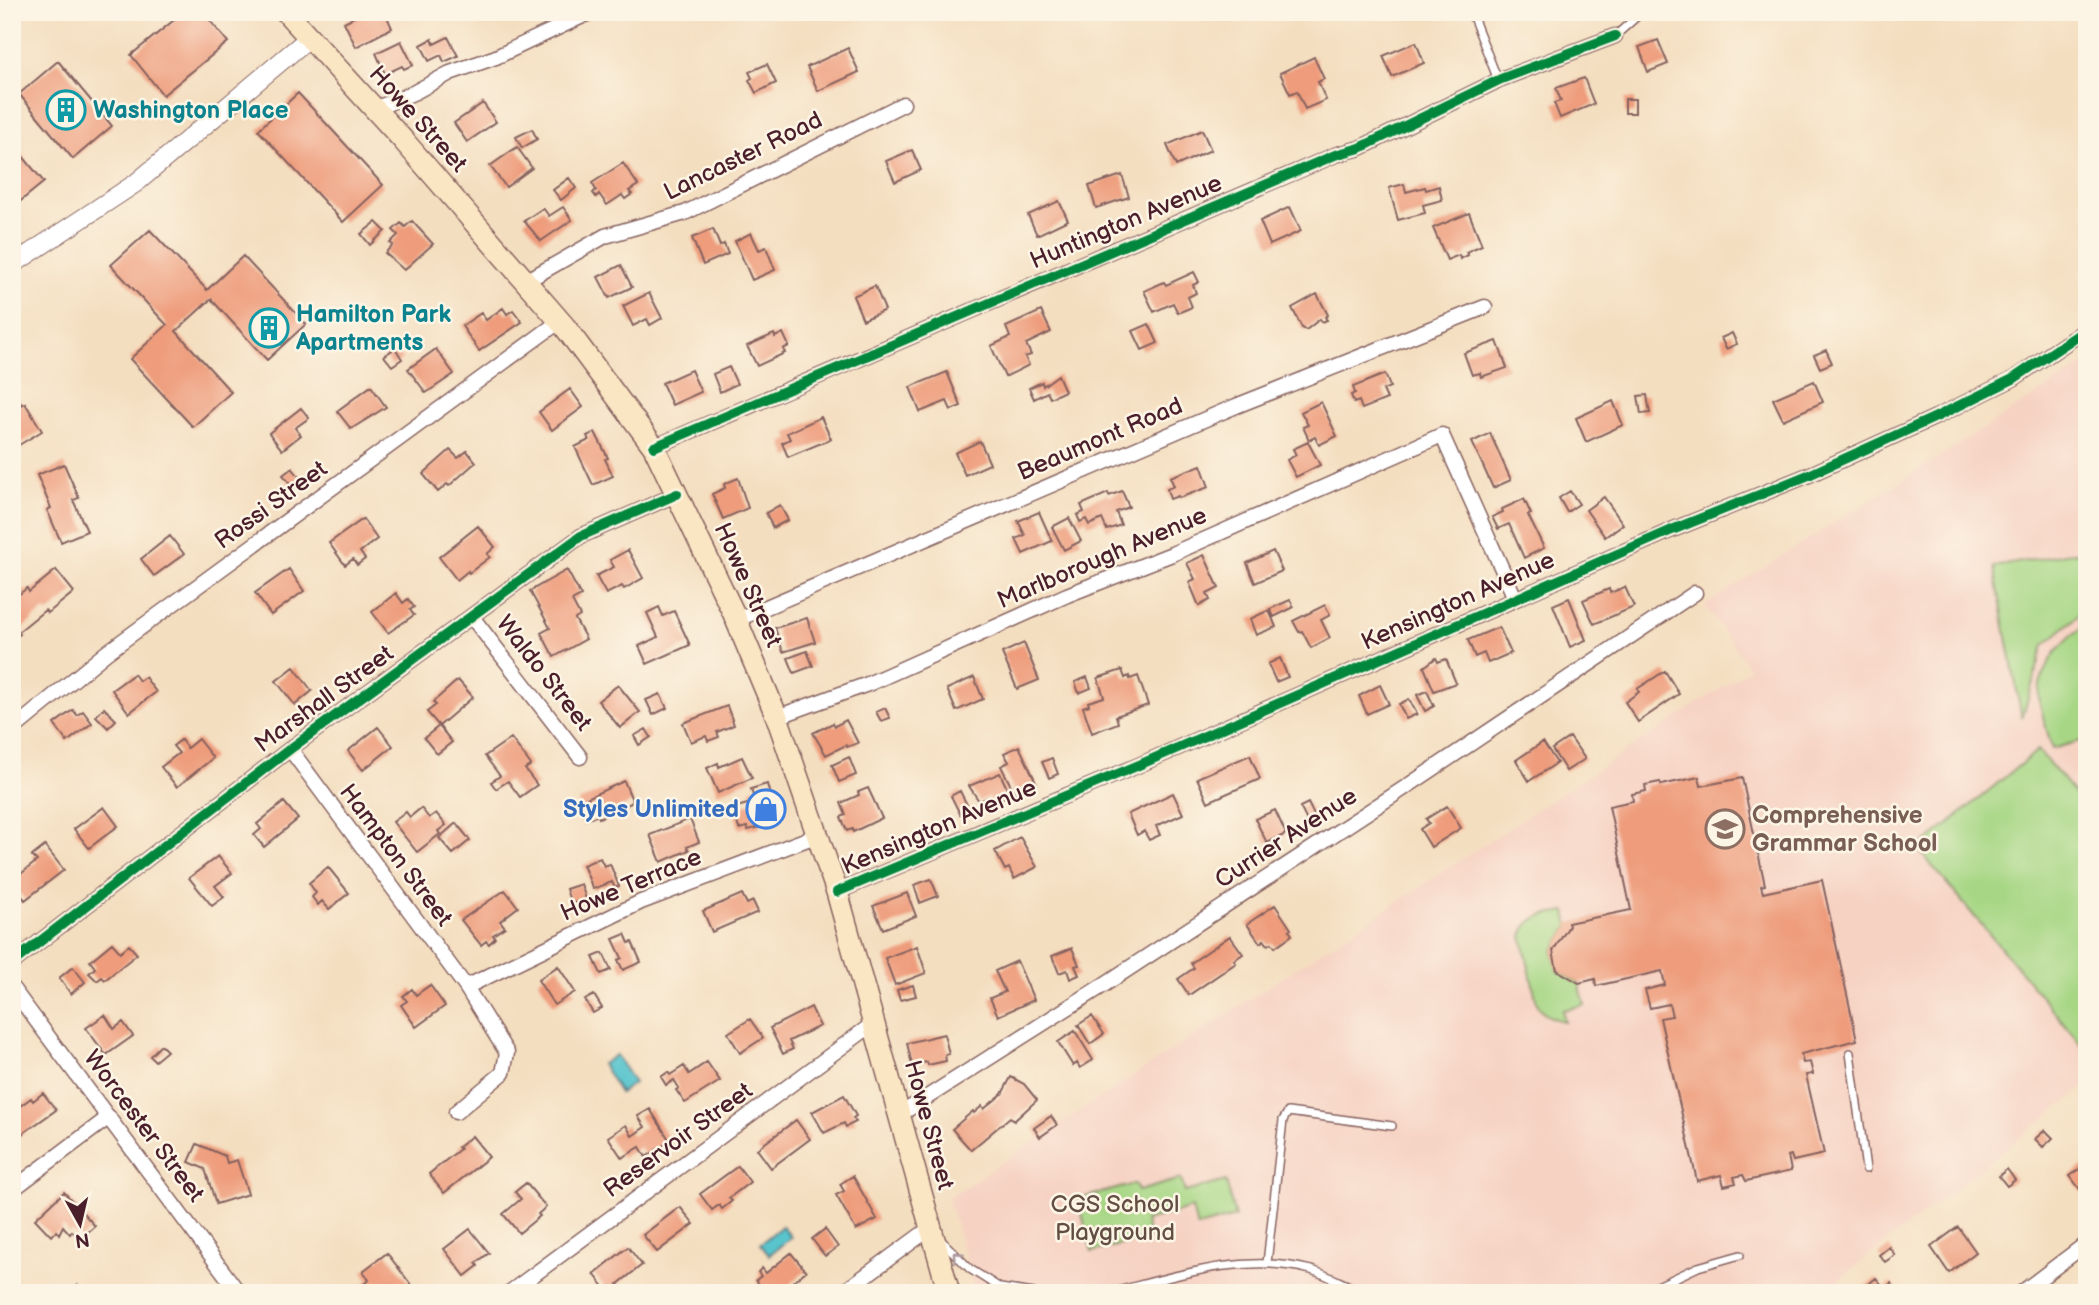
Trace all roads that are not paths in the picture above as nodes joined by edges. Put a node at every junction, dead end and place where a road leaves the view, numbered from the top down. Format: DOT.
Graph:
graph roads {
  1 [pos="286,12"];
  2 [pos="591,12"];
  3 [pos="1471,12"];
  4 [pos="1642,12"];
  5 [pos="1615,36"];
  6 [pos="310,37"];
  7 [pos="1498,81"];
  8 [pos="903,104"];
  9 [pos="374,109"];
  10 [pos="12,265"];
  11 [pos="526,281"];
  12 [pos="1485,307"];
  13 [pos="560,321"];
  14 [pos="2087,329"];
  15 [pos="654,447"];
  16 [pos="677,494"];
  17 [pos="1695,593"];
  18 [pos="1515,598"];
  19 [pos="472,617"];
  20 [pos="736,620"];
  21 [pos="776,717"];
  22 [pos="12,730"];
  23 [pos="290,749"];
  24 [pos="580,757"];
  25 [pos="818,835"];
  26 [pos="837,892"];
  27 [pos="12,963"];
  28 [pos="466,987"];
  29 [pos="12,988"];
  30 [pos="874,1023"];
  31 [pos="1850,1053"];
  32 [pos="456,1112"];
  33 [pos="899,1115"];
  34 [pos="109,1117"];
  35 [pos="1392,1126"];
  36 [pos="1867,1169"];
  37 [pos="12,1190"];
  38 [pos="929,1228"];
  39 [pos="2087,1243"];
  40 [pos="1740,1255"];
  41 [pos="1267,1263"];
  42 [pos="239,1293"];
  43 [pos="509,1293"];
  44 [pos="842,1293"];
  45 [pos="949,1293"];
  46 [pos="1034,1293"];
  47 [pos="1110,1293"];
  48 [pos="1365,1293"];
  49 [pos="1643,1293"];
  50 [pos="2021,1293"];
  1 -- 6 [label="main road, Howe Street"];
  2 -- 9 [label="street"];
  3 -- 7 [label="lane"];
  4 -- 5 [label="lane"];
  5 -- 7 [label="street, Huntington Avenue"];
  6 -- 9 [label="main road, Howe Street"];
  6 -- 10 [label="street"];
  7 -- 15 [label="street, Huntington Avenue"];
  8 -- 11 [label="street, Lancaster Road"];
  9 -- 11 [label="main road, Howe Street"];
  11 -- 13 [label="main road, Howe Street"];
  12 -- 20 [label="street, Beaumont Road"];
  13 -- 15 [label="main road, Howe Street"];
  13 -- 22 [label="street, Rossi Street"];
  14 -- 18 [label="street, Kensington Avenue"];
  15 -- 16 [label="main road, Howe Street"];
  16 -- 19 [label="street, Marshall Street"];
  16 -- 20 [label="main road, Howe Street"];
  17 -- 33 [label="street, Currier Avenue"];
  18 -- 21 [label="street, Marlborough Avenue"];
  18 -- 26 [label="street, Kensington Avenue"];
  19 -- 23 [label="street, Marshall Street"];
  19 -- 24 [label="street, Waldo Street"];
  20 -- 21 [label="main road, Howe Street"];
  21 -- 25 [label="main road, Howe Street"];
  23 -- 27 [label="street, Marshall Street"];
  23 -- 28 [label="street, Hampton Street"];
  25 -- 26 [label="main road, Howe Street"];
  25 -- 28 [label="street, Howe Terrace"];
  26 -- 30 [label="main road, Howe Street"];
  28 -- 32 [label="street, Hampton Street"];
  29 -- 34 [label="street, Worcester Street"];
  30 -- 33 [label="main road, Howe Street"];
  30 -- 43 [label="street, Reservoir Street"];
  31 -- 36 [label="lane"];
  33 -- 38 [label="main road, Howe Street"];
  34 -- 37 [label="street"];
  34 -- 42 [label="street, Worcester Street"];
  35 -- 41 [label="lane"];
  38 -- 44 [label="street"];
  38 -- 45 [label="main road, Howe Street"];
  46 -- 38 [label="lane, one-way"];
  39 -- 50 [label="street"];
  40 -- 49 [label="lane"];
  41 -- 47 [label="lane"];
  41 -- 48 [label="lane"];
}
